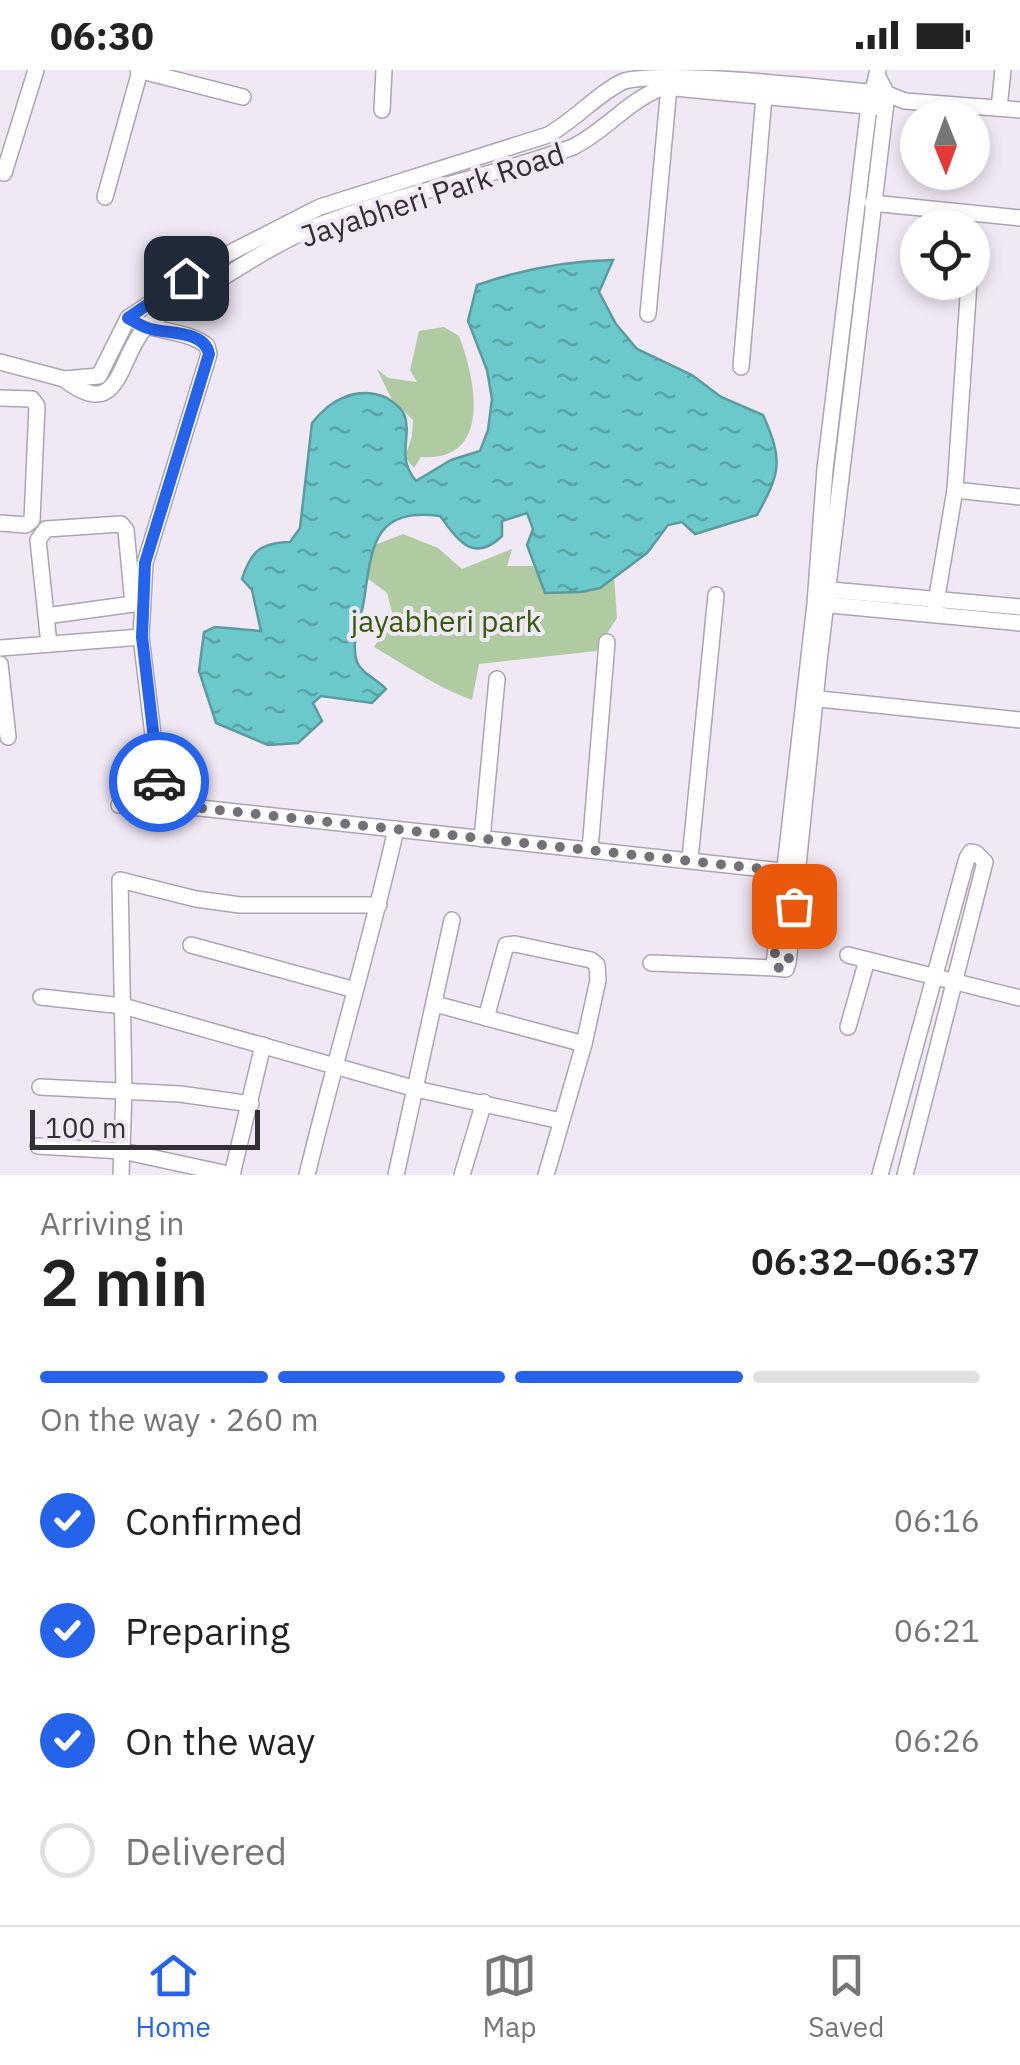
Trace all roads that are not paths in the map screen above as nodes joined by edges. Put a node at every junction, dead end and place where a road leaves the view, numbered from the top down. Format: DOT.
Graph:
graph roads {
  1 [pos="36,70"];
  2 [pos="139,70"];
  3 [pos="384,70"];
  4 [pos="1003,70"];
  5 [pos="669,87"];
  6 [pos="878,91"];
  7 [pos="243,96"];
  8 [pos="764,96"];
  9 [pos="999,108"];
  10 [pos="382,110"];
  11 [pos="1020,110"];
  12 [pos="4,173"];
  13 [pos="106,197"];
  14 [pos="872,203"];
  15 [pos="951,210"];
  16 [pos="990,214"];
  17 [pos="1020,218"];
  18 [pos="968,300"];
  19 [pos="648,314"];
  20 [pos="128,318"];
  21 [pos="145,328"];
  22 [pos="0,362"];
  23 [pos="741,367"];
  24 [pos="64,380"];
  25 [pos="0,398"];
  26 [pos="955,490"];
  27 [pos="1020,496"];
  28 [pos="0,524"];
  29 [pos="138,580"];
  30 [pos="716,595"];
  31 [pos="822,597"];
  32 [pos="935,607"];
  33 [pos="1020,607"];
  34 [pos="46,616"];
  35 [pos="1020,623"];
  36 [pos="142,637"];
  37 [pos="607,642"];
  38 [pos="49,644"];
  39 [pos="0,648"];
  40 [pos="0,664"];
  41 [pos="497,678"];
  42 [pos="810,698"];
  43 [pos="1020,720"];
  44 [pos="8,737"];
  45 [pos="166,796"];
  46 [pos="119,805"];
  47 [pos="396,829"];
  48 [pos="482,838"];
  49 [pos="590,850"];
  50 [pos="690,859"];
  51 [pos="789,872"];
  52 [pos="379,905"];
  53 [pos="452,920"];
  54 [pos="191,945"];
  55 [pos="848,955"];
  56 [pos="867,960"];
  57 [pos="651,964"];
  58 [pos="937,975"];
  59 [pos="957,980"];
  60 [pos="354,990"];
  61 [pos="41,997"];
  62 [pos="1020,998"];
  63 [pos="435,1004"];
  64 [pos="123,1006"];
  65 [pos="486,1018"];
  66 [pos="848,1027"];
  67 [pos="584,1044"];
  68 [pos="263,1045"];
  69 [pos="334,1064"];
  70 [pos="906,1082"];
  71 [pos="40,1087"];
  72 [pos="416,1088"];
  73 [pos="928,1089"];
  74 [pos="124,1091"];
  75 [pos="484,1102"];
  76 [pos="251,1104"];
  77 [pos="561,1121"];
  78 [pos="38,1146"];
  79 [pos="122,1151"];
  80 [pos="121,1175"];
  81 [pos="232,1175"];
  82 [pos="307,1175"];
  83 [pos="396,1175"];
  84 [pos="462,1175"];
  85 [pos="546,1175"];
  86 [pos="880,1175"];
  87 [pos="906,1175"];
  1 -- 12 [label="street"];
  2 -- 7 [label="street"];
  2 -- 13 [label="street"];
  3 -- 10 [label="street"];
  4 -- 9 [label="street"];
  5 -- 8 [label="street, Jayabheri Park Road"];
  5 -- 19 [label="street"];
  5 -- 21 [label="street, Jayabheri Park Road"];
  6 -- 8 [label="street, Jayabheri Park Road"];
  6 -- 9 [label="street, Jayabheri Park Road"];
  6 -- 14 [label="street"];
  6 -- 20 [label="street, Jayabheri Park Road"];
  6 -- 31 [label="street"];
  8 -- 23 [label="street"];
  9 -- 11 [label="street, Jayabheri Park Road"];
  14 -- 15 [label="street"];
  14 -- 31 [label="street"];
  16 -- 17 [label="street"];
  18 -- 26 [label="street"];
  20 -- 21 [label="street"];
  20 -- 24 [label="street, Jayabheri Park Road"];
  21 -- 24 [label="street, Jayabheri Park Road"];
  21 -- 29 [label="street"];
  22 -- 24 [label="street, Jayabheri Park Road"];
  25 -- 28 [label="street"];
  26 -- 27 [label="street"];
  26 -- 32 [label="street"];
  29 -- 34 [label="street"];
  29 -- 34 [label="street"];
  29 -- 36 [label="street"];
  30 -- 50 [label="street"];
  31 -- 32 [label="street"];
  31 -- 42 [label="street"];
  32 -- 33 [label="street"];
  32 -- 35 [label="street"];
  34 -- 38 [label="street"];
  36 -- 38 [label="street"];
  36 -- 45 [label="street"];
  37 -- 49 [label="street"];
  38 -- 39 [label="street"];
  40 -- 44 [label="street"];
  41 -- 48 [label="street"];
  42 -- 43 [label="street"];
  42 -- 51 [label="street"];
  45 -- 46 [label="street"];
  45 -- 47 [label="street"];
  47 -- 48 [label="street"];
  47 -- 52 [label="street"];
  48 -- 49 [label="street"];
  49 -- 50 [label="street"];
  50 -- 51 [label="street"];
  51 -- 57 [label="street"];
  52 -- 60 [label="street"];
  52 -- 64 [label="street"];
  53 -- 63 [label="street"];
  54 -- 60 [label="street"];
  55 -- 56 [label="street"];
  56 -- 58 [label="street"];
  56 -- 66 [label="street"];
  58 -- 59 [label="street"];
  58 -- 59 [label="street"];
  58 -- 70 [label="street"];
  59 -- 62 [label="street"];
  59 -- 73 [label="street"];
  60 -- 69 [label="street"];
  61 -- 64 [label="street"];
  63 -- 65 [label="street"];
  63 -- 72 [label="street"];
  64 -- 68 [label="street"];
  64 -- 74 [label="street"];
  65 -- 67 [label="street"];
  65 -- 67 [label="street"];
  67 -- 77 [label="street"];
  68 -- 69 [label="street"];
  68 -- 76 [label="street"];
  69 -- 72 [label="street"];
  69 -- 82 [label="street"];
  70 -- 73 [label="street"];
  70 -- 86 [label="street"];
  71 -- 74 [label="street"];
  72 -- 75 [label="street"];
  72 -- 83 [label="street"];
  73 -- 87 [label="street"];
  74 -- 76 [label="street"];
  74 -- 79 [label="street"];
  75 -- 77 [label="street"];
  75 -- 84 [label="street"];
  76 -- 81 [label="street"];
  77 -- 85 [label="street"];
  78 -- 79 [label="street"];
  79 -- 80 [label="street"];
  79 -- 81 [label="street"];
}
